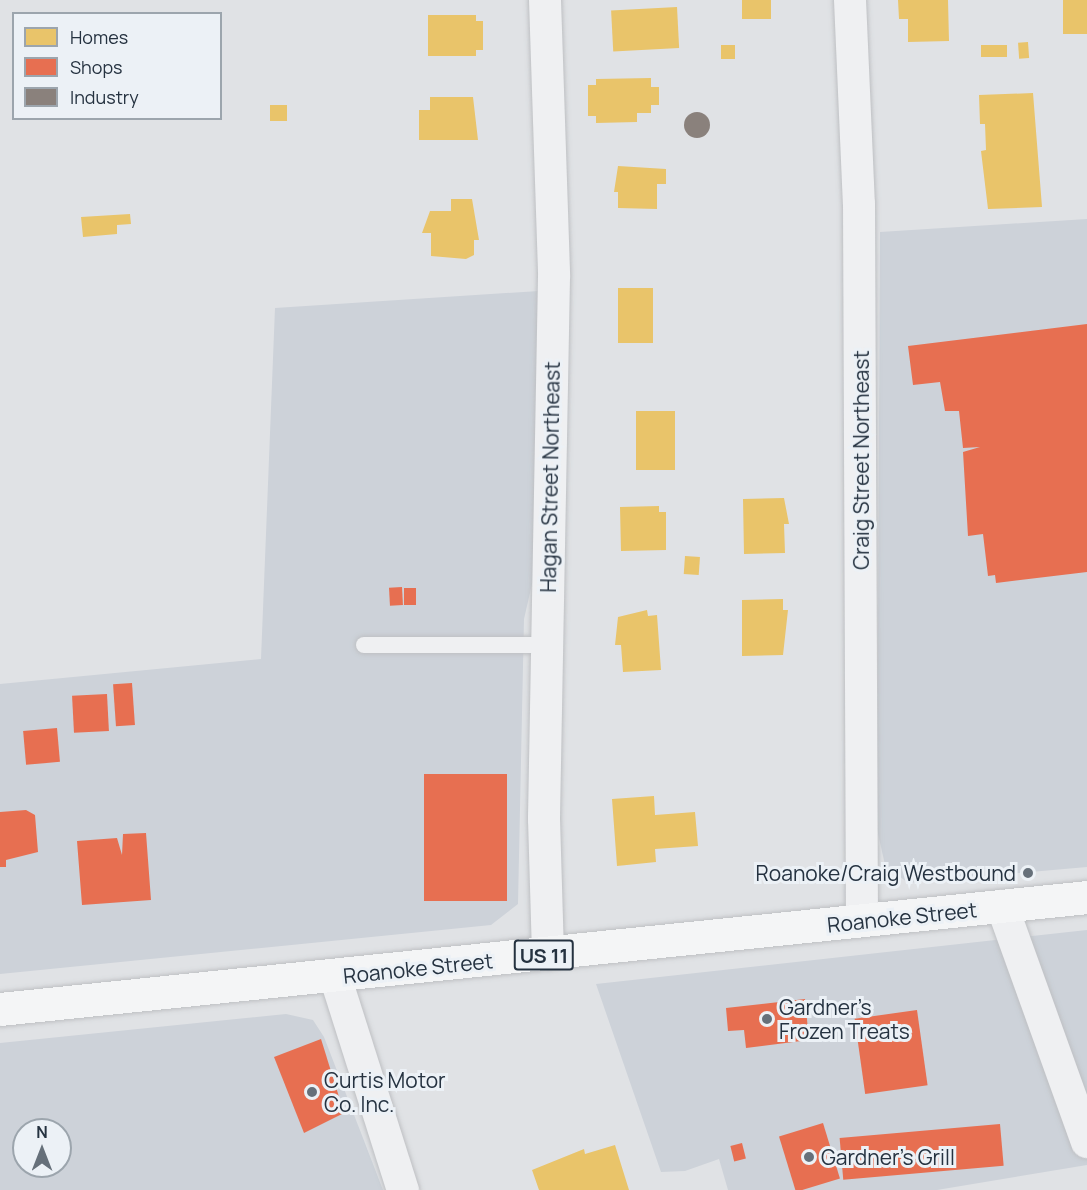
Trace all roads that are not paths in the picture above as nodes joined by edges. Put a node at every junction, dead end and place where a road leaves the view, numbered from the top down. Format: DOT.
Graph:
graph roads {
  1 [pos="545,0"];
  2 [pos="850,0"];
  3 [pos="364,645"];
  4 [pos="547,645"];
  5 [pos="1087,897"];
  6 [pos="1002,906"];
  7 [pos="862,921"];
  8 [pos="548,954"];
  9 [pos="335,976"];
  10 [pos="0,1009"];
  11 [pos="1087,1142"];
  12 [pos="403,1190"];
  1 -- 4 [label="street, Hagan Street Northeast"];
  2 -- 7 [label="street, Craig Street Northeast"];
  3 -- 4 [label="lane"];
  4 -- 8 [label="street, Hagan Street Northeast"];
  5 -- 6 [label="main road, Roanoke Street / US 11"];
  6 -- 7 [label="main road, Roanoke Street / US 11"];
  6 -- 11 [label="street"];
  7 -- 8 [label="main road, Roanoke Street / US 11"];
  8 -- 9 [label="main road, Roanoke Street / US 11"];
  9 -- 10 [label="main road, Roanoke Street / US 11"];
  9 -- 12 [label="street"];
}
